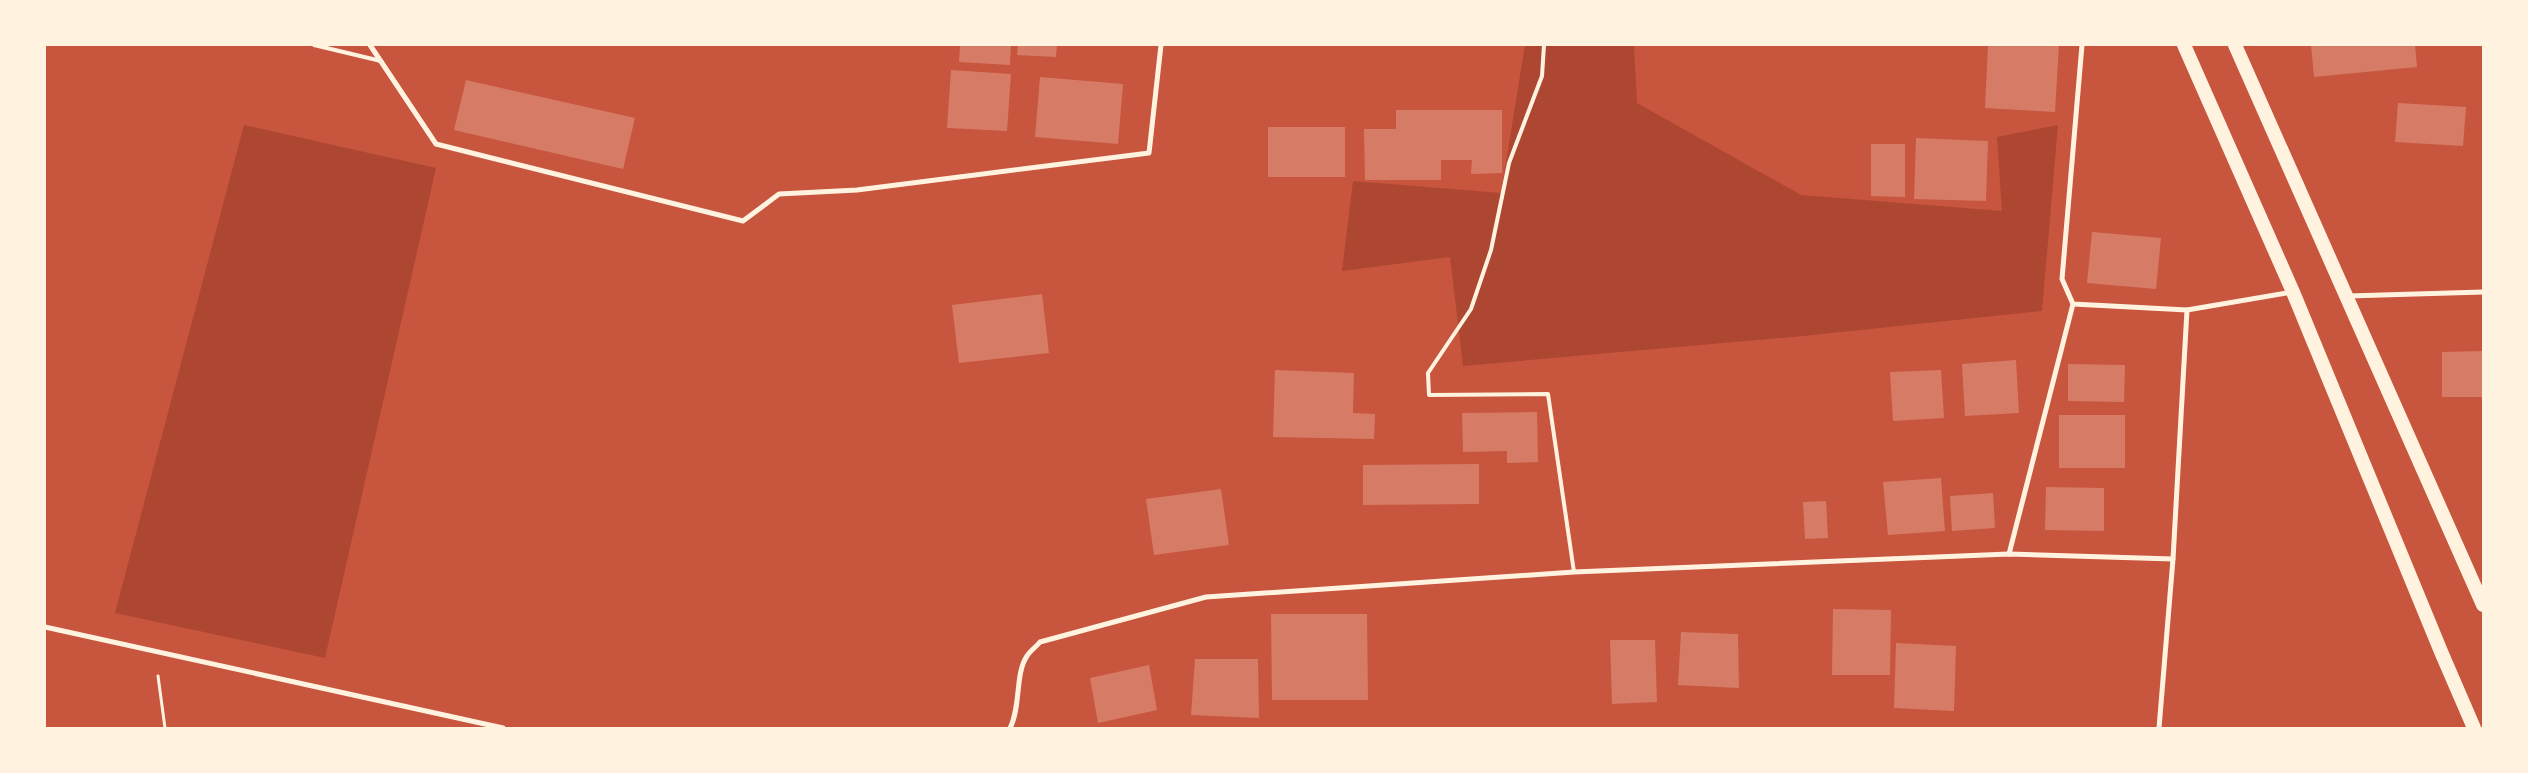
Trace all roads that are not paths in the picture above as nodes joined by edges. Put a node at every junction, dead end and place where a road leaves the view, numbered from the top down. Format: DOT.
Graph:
graph roads {
  1 [pos="314,45"];
  2 [pos="370,45"];
  3 [pos="1161,45"];
  4 [pos="1544,45"];
  5 [pos="2082,45"];
  6 [pos="2184,45"];
  7 [pos="2235,45"];
  8 [pos="381,60"];
  9 [pos="2293,292"];
  10 [pos="2483,292"];
  11 [pos="2346,297"];
  12 [pos="2073,304"];
  13 [pos="2187,310"];
  14 [pos="2009,554"];
  15 [pos="2173,559"];
  16 [pos="1574,572"];
  17 [pos="2483,605"];
  18 [pos="45,628"];
  19 [pos="503,728"];
  20 [pos="1010,728"];
  21 [pos="2159,728"];
  22 [pos="2474,728"];
  1 -- 8 [label="lane"];
  2 -- 8 [label="street"];
  3 -- 8 [label="street"];
  4 -- 16 [label="lane"];
  5 -- 12 [label="street"];
  6 -- 9 [label="highway"];
  7 -- 11 [label="highway"];
  9 -- 13 [label="street"];
  9 -- 22 [label="highway"];
  10 -- 11 [label="street"];
  11 -- 17 [label="highway"];
  12 -- 13 [label="street"];
  12 -- 14 [label="street"];
  13 -- 15 [label="street"];
  14 -- 15 [label="street"];
  14 -- 16 [label="street"];
  15 -- 21 [label="street"];
  16 -- 20 [label="street"];
  18 -- 19 [label="street"];
}
